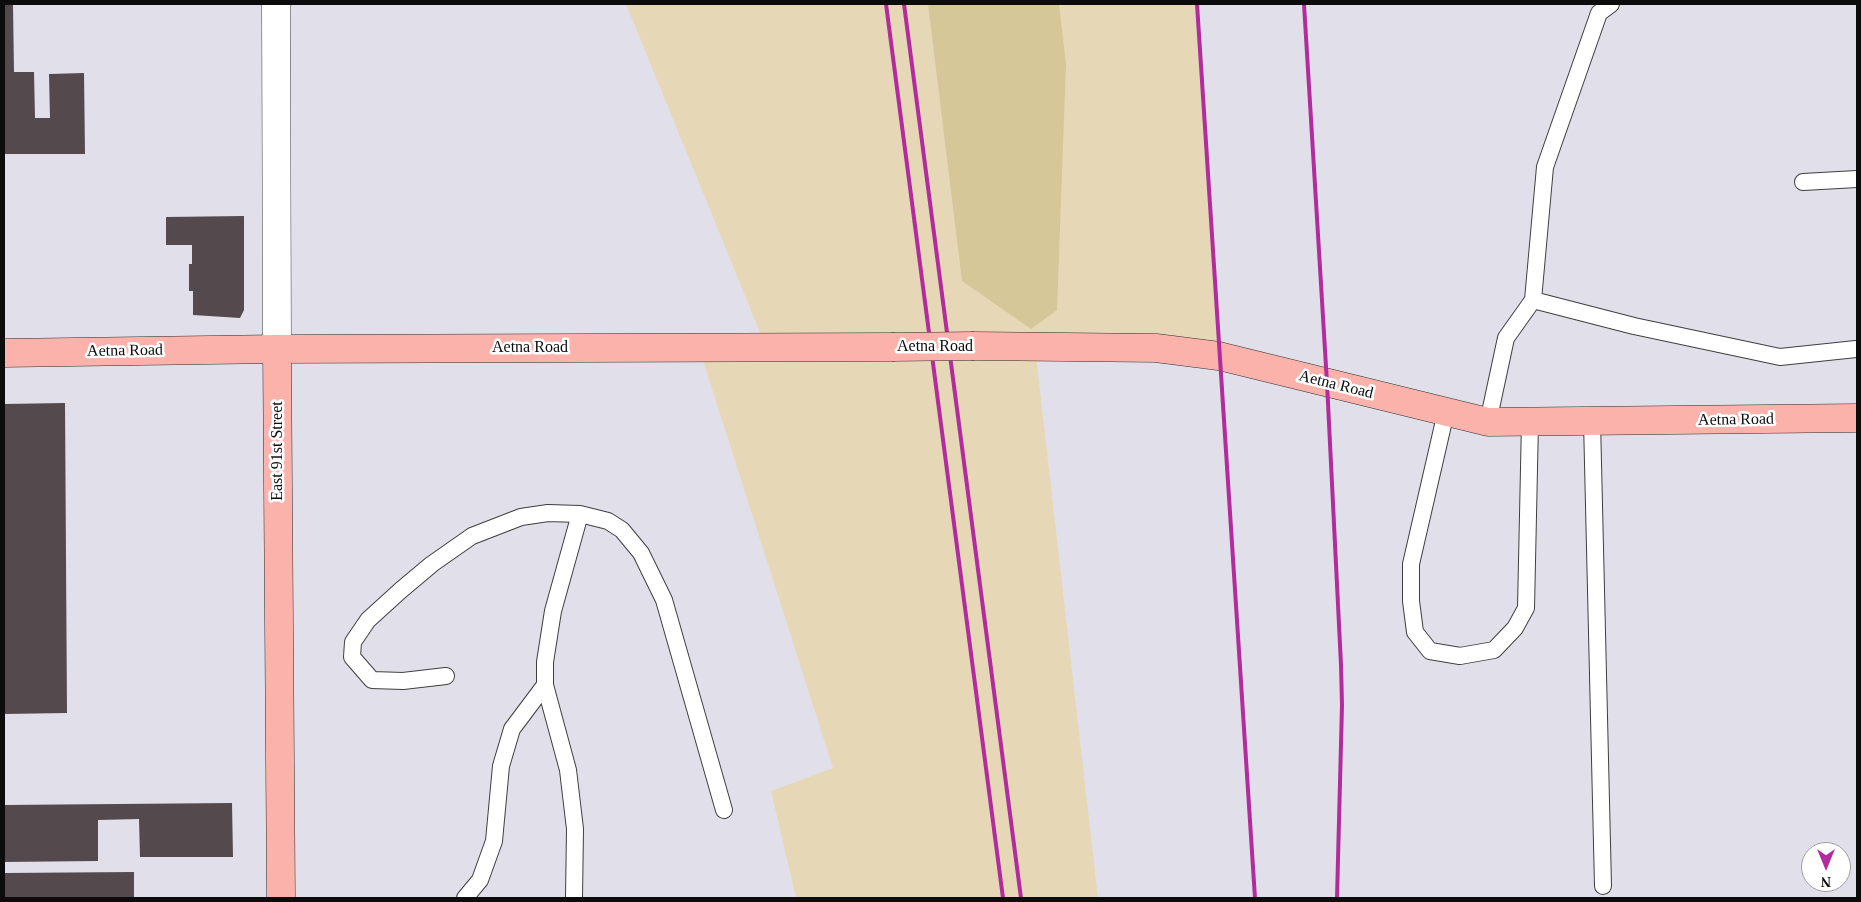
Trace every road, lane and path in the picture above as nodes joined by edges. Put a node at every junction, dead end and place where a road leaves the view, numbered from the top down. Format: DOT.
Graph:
graph roads {
  1 [pos="276,4"];
  2 [pos="1611,4"];
  3 [pos="1857,179"];
  4 [pos="1803,182"];
  5 [pos="1533,300"];
  6 [pos="277,349"];
  7 [pos="1856,349"];
  8 [pos="4,353"];
  9 [pos="1446,412"];
  10 [pos="1857,418"];
  11 [pos="1592,421"];
  12 [pos="1488,422"];
  13 [pos="1530,422"];
  14 [pos="580,514"];
  15 [pos="446,676"];
  16 [pos="545,685"];
  17 [pos="724,810"];
  18 [pos="1603,886"];
  19 [pos="281,898"];
  20 [pos="465,898"];
  21 [pos="574,898"];
  1 -- 6 [label="street, East 91st Street"];
  2 -- 5 [label="lane"];
  3 -- 4 [label="lane"];
  5 -- 7 [label="lane"];
  5 -- 12 [label="lane"];
  6 -- 8 [label="street, Aetna Road"];
  6 -- 9 [label="street, Aetna Road, bridge"];
  6 -- 19 [label="street, East 91st Street"];
  9 -- 12 [label="street, Aetna Road"];
  9 -- 13 [label="lane"];
  10 -- 11 [label="street, Aetna Road"];
  11 -- 13 [label="street, Aetna Road"];
  11 -- 18 [label="lane"];
  12 -- 13 [label="street, Aetna Road"];
  14 -- 15 [label="lane"];
  14 -- 16 [label="lane"];
  14 -- 17 [label="lane"];
  16 -- 20 [label="lane"];
  16 -- 21 [label="lane"];
}
